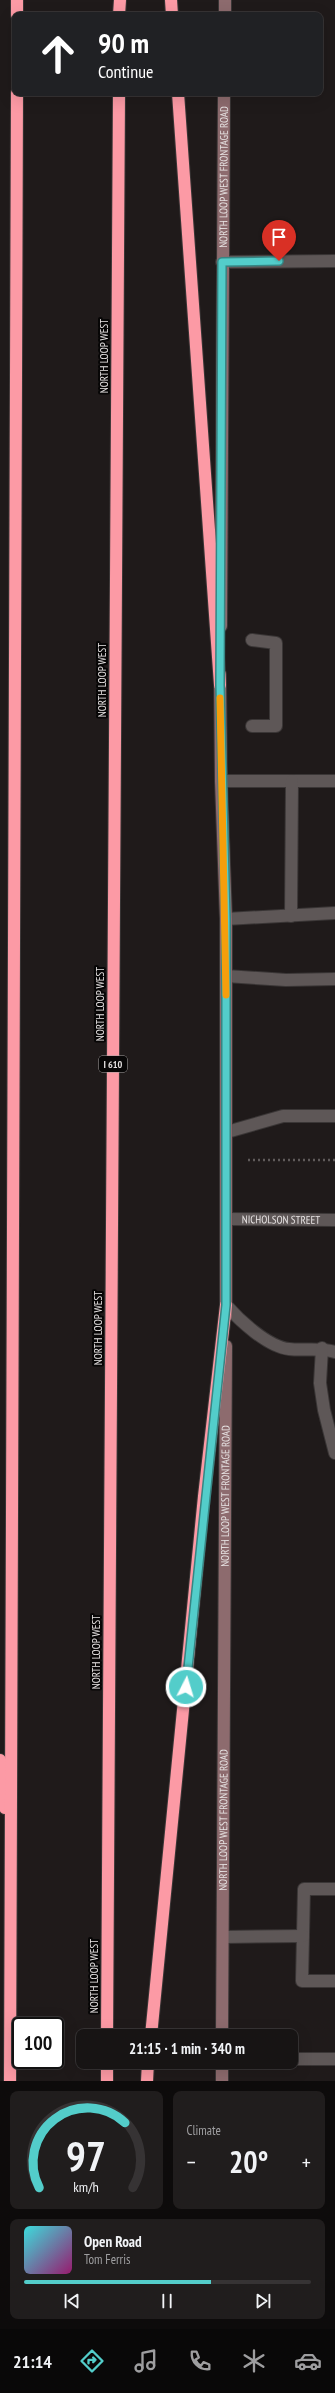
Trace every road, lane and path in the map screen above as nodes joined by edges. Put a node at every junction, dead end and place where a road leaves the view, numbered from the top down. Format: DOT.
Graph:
graph roads {
  1 [pos="17,0"];
  2 [pos="120,0"];
  3 [pos="171,0"];
  4 [pos="225,0"];
  5 [pos="17,12"];
  6 [pos="120,12"];
  7 [pos="172,12"];
  8 [pos="225,12"];
  9 [pos="17,96"];
  10 [pos="119,96"];
  11 [pos="178,96"];
  12 [pos="224,96"];
  13 [pos="335,260"];
  14 [pos="222,262"];
  15 [pos="252,640"];
  16 [pos="220,685"];
  17 [pos="252,726"];
  18 [pos="221,781"];
  19 [pos="292,781"];
  20 [pos="335,781"];
  21 [pos="335,913"];
  22 [pos="291,916"];
  23 [pos="226,919"];
  24 [pos="226,976"];
  25 [pos="335,980"];
  26 [pos="335,1116"];
  27 [pos="227,1132"];
  28 [pos="248,1160"];
  29 [pos="335,1160"];
  30 [pos="227,1219"];
  31 [pos="335,1220"];
  32 [pos="226,1305"];
  33 [pos="322,1348"];
  34 [pos="335,1352"];
  35 [pos="335,1453"];
  36 [pos="0,1760"];
  37 [pos="11,1872"];
  38 [pos="335,1889"];
  39 [pos="303,1936"];
  40 [pos="223,1937"];
  41 [pos="335,1981"];
  42 [pos="107,2029"];
  43 [pos="152,2029"];
  44 [pos="222,2029"];
  45 [pos="298,2059"];
  46 [pos="335,2059"];
  47 [pos="107,2069"];
  48 [pos="147,2069"];
  49 [pos="222,2069"];
  50 [pos="10,2081"];
  51 [pos="107,2081"];
  52 [pos="146,2081"];
  53 [pos="222,2081"];
  1 -- 5 [label="highway"];
  2 -- 6 [label="highway"];
  3 -- 7 [label="highway"];
  4 -- 8 [label="main road"];
  9 -- 37 [label="highway"];
  10 -- 42 [label="highway, NORTH LOOP WEST / I 610"];
  11 -- 16 [label="highway"];
  12 -- 14 [label="main road, NORTH LOOP WEST FRONTAGE ROAD"];
  13 -- 14 [label="street"];
  14 -- 16 [label="main road, NORTH LOOP WEST FRONTAGE ROAD"];
  15 -- 17 [label="street"];
  16 -- 18 [label="main road, NORTH LOOP WEST FRONTAGE ROAD"];
  18 -- 19 [label="street"];
  18 -- 23 [label="main road, NORTH LOOP WEST FRONTAGE ROAD"];
  19 -- 20 [label="street"];
  19 -- 22 [label="street"];
  21 -- 22 [label="street"];
  22 -- 23 [label="street"];
  23 -- 24 [label="main road, NORTH LOOP WEST FRONTAGE ROAD"];
  24 -- 25 [label="street"];
  24 -- 27 [label="main road, NORTH LOOP WEST FRONTAGE ROAD"];
  26 -- 27 [label="street"];
  27 -- 30 [label="main road, NORTH LOOP WEST FRONTAGE ROAD"];
  28 -- 29 [label="path"];
  30 -- 31 [label="street, NICHOLSON STREET"];
  30 -- 32 [label="main road, NORTH LOOP WEST FRONTAGE ROAD"];
  32 -- 33 [label="street"];
  32 -- 40 [label="main road, NORTH LOOP WEST FRONTAGE ROAD"];
  32 -- 43 [label="highway"];
  33 -- 34 [label="street"];
  33 -- 35 [label="street"];
  36 -- 37 [label="highway"];
  37 -- 50 [label="highway"];
  38 -- 39 [label="street"];
  39 -- 40 [label="street"];
  39 -- 41 [label="street"];
  40 -- 44 [label="main road, NORTH LOOP WEST FRONTAGE ROAD"];
  45 -- 46 [label="street"];
  47 -- 51 [label="highway"];
  48 -- 52 [label="highway"];
  49 -- 53 [label="main road"];
}
